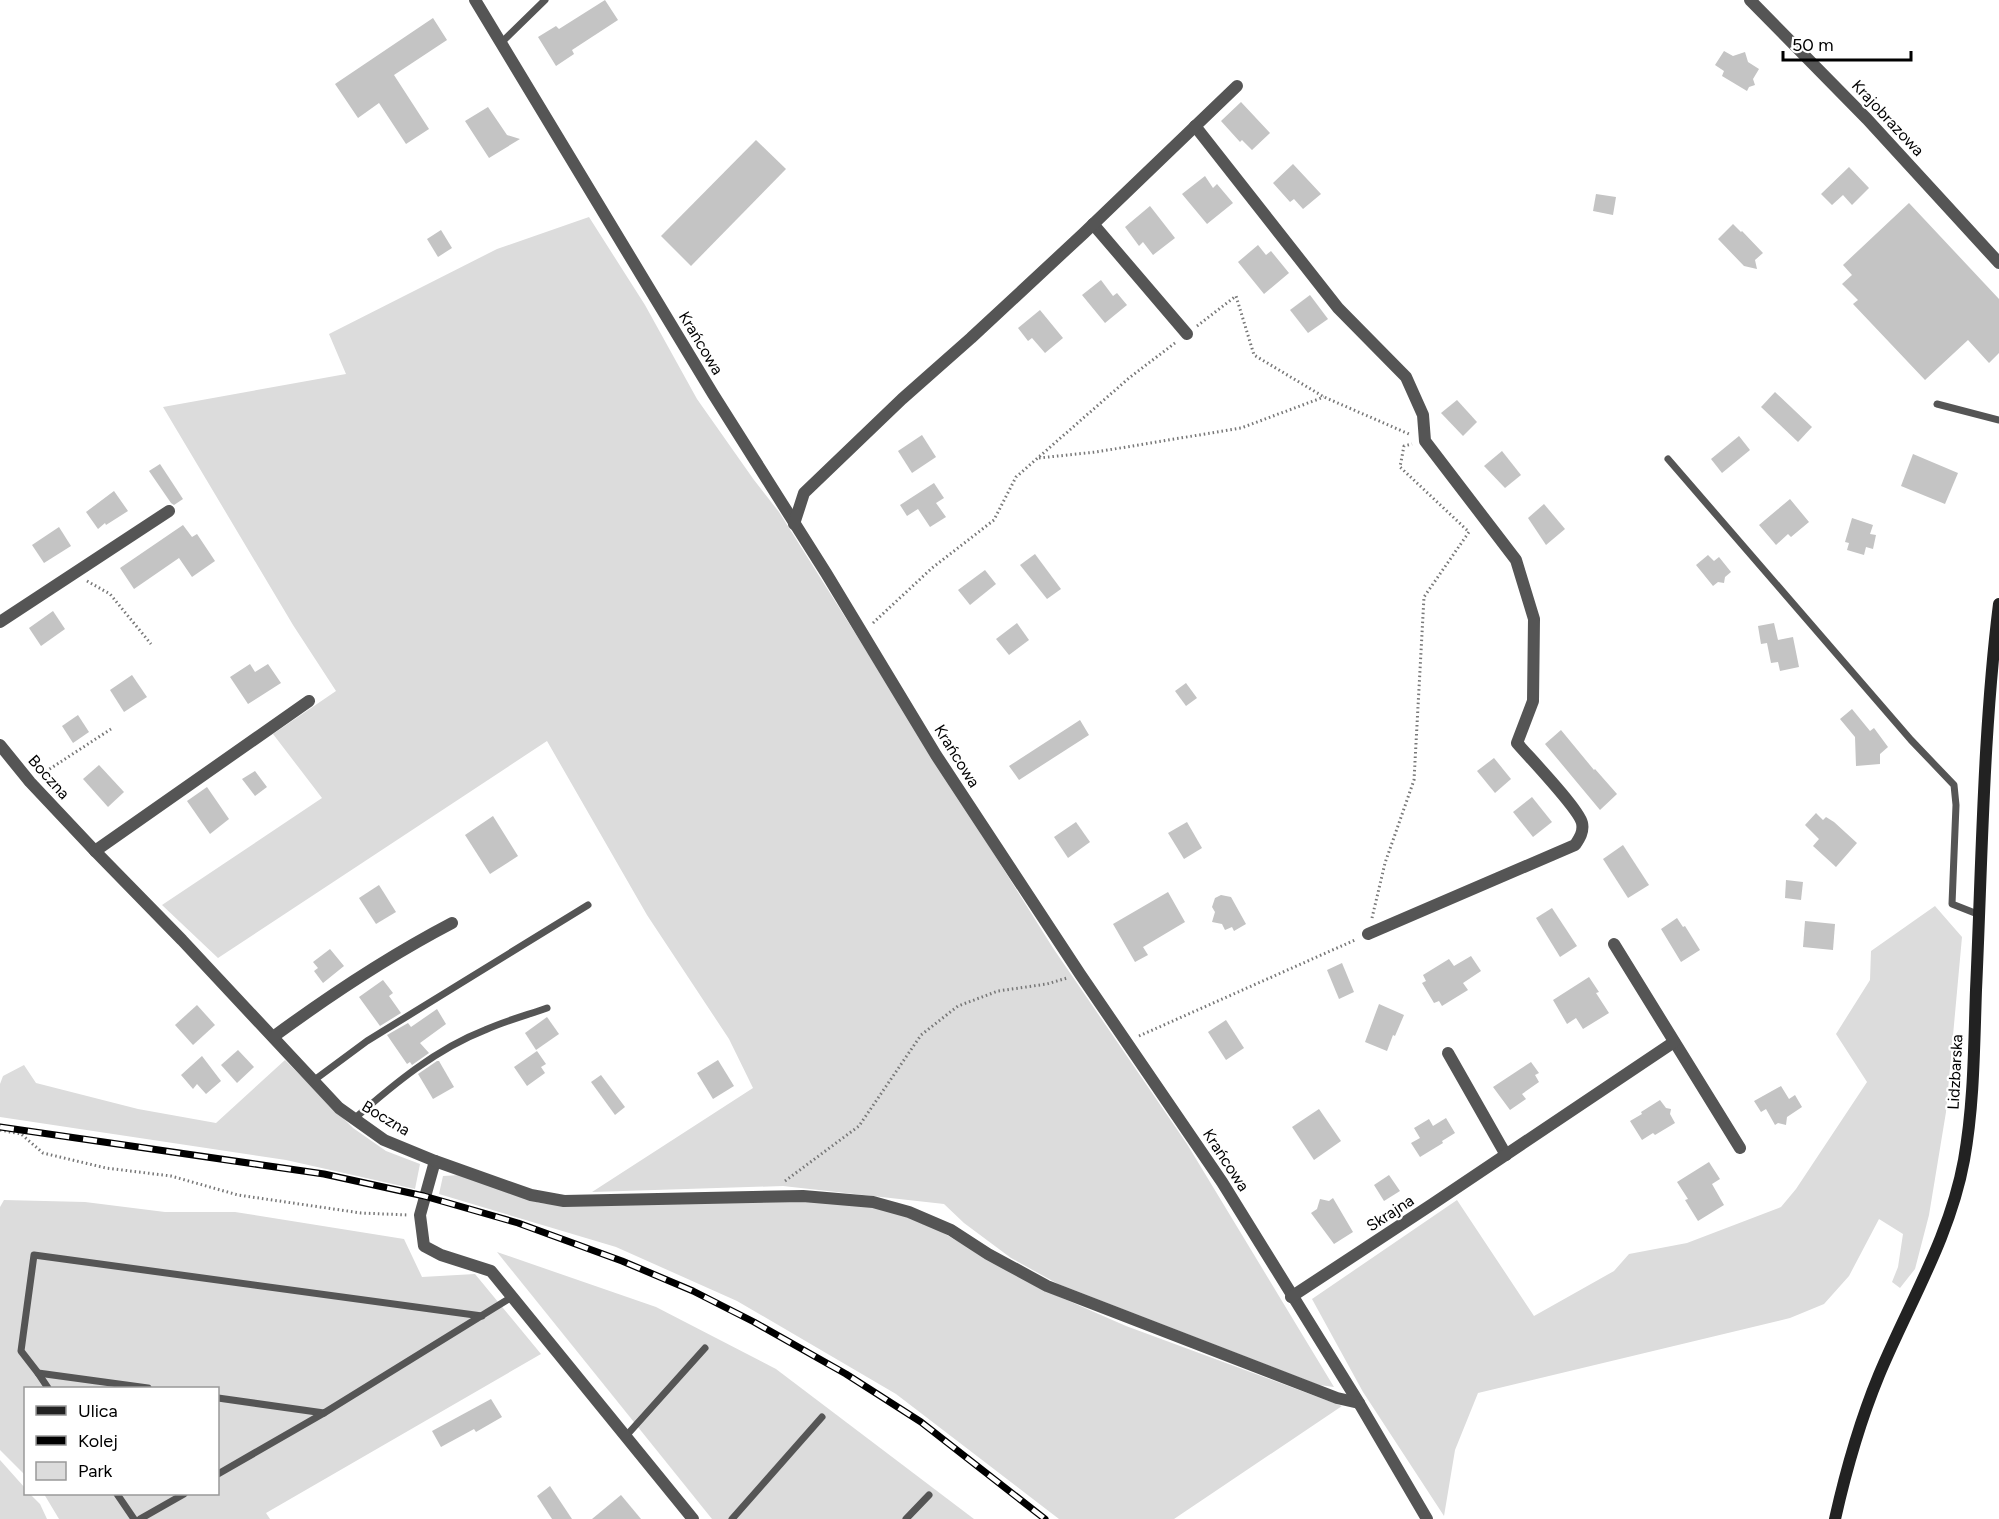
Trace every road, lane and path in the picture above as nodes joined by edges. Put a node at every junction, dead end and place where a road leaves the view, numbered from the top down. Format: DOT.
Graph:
graph roads {
  1 [pos="475,0"];
  2 [pos="545,0"];
  3 [pos="1750,0"];
  4 [pos="501,43"];
  5 [pos="1237,86"];
  6 [pos="1195,126"];
  7 [pos="1093,224"];
  8 [pos="1999,263"];
  9 [pos="1187,334"];
  10 [pos="1324,397"];
  11 [pos="1936,404"];
  12 [pos="1999,420"];
  13 [pos="1425,441"];
  14 [pos="1037,458"];
  15 [pos="1668,459"];
  16 [pos="169,512"];
  17 [pos="794,524"];
  18 [pos="71,576"];
  19 [pos="1999,604"];
  20 [pos="0,622"];
  21 [pos="862,632"];
  22 [pos="151,644"];
  23 [pos="309,701"];
  24 [pos="111,729"];
  25 [pos="0,745"];
  26 [pos="30,782"];
  27 [pos="95,851"];
  28 [pos="588,905"];
  29 [pos="1980,915"];
  30 [pos="452,922"];
  31 [pos="1368,934"];
  32 [pos="1614,944"];
  33 [pos="1080,974"];
  34 [pos="547,1008"];
  35 [pos="273,1037"];
  36 [pos="1127,1041"];
  37 [pos="1674,1042"];
  38 [pos="1448,1053"];
  39 [pos="314,1081"];
  40 [pos="354,1119"];
  41 [pos="0,1130"];
  42 [pos="1740,1148"];
  43 [pos="1506,1155"];
  44 [pos="435,1161"];
  45 [pos="765,1196"];
  46 [pos="420,1215"];
  47 [pos="1291,1296"];
  48 [pos="512,1297"];
  49 [pos="482,1316"];
  50 [pos="705,1348"];
  51 [pos="38,1373"];
  52 [pos="47,1387"];
  53 [pos="134,1387"];
  54 [pos="219,1398"];
  55 [pos="1359,1403"];
  56 [pos="324,1413"];
  57 [pos="822,1417"];
  58 [pos="626,1436"];
  59 [pos="219,1473"];
  60 [pos="118,1495"];
  61 [pos="182,1495"];
  62 [pos="929,1495"];
  63 [pos="134,1519"];
  64 [pos="140,1519"];
  65 [pos="693,1519"];
  66 [pos="732,1519"];
  67 [pos="906,1519"];
  68 [pos="1427,1519"];
  69 [pos="1835,1519"];
  1 -- 4 [label="street, Krańcowa"];
  2 -- 4 [label="lane"];
  3 -- 8 [label="street, Krajobrazowa"];
  4 -- 17 [label="street, Krańcowa"];
  5 -- 6 [label="street"];
  6 -- 7 [label="street"];
  6 -- 13 [label="street"];
  7 -- 9 [label="street"];
  7 -- 17 [label="street"];
  9 -- 10 [label="path"];
  9 -- 14 [label="path"];
  10 -- 13 [label="path"];
  10 -- 14 [label="path"];
  11 -- 12 [label="lane"];
  13 -- 31 [label="path"];
  13 -- 31 [label="street"];
  14 -- 21 [label="path"];
  15 -- 29 [label="lane"];
  16 -- 18 [label="street"];
  17 -- 21 [label="street, Krańcowa"];
  18 -- 20 [label="street"];
  18 -- 22 [label="path"];
  19 -- 29 [label="main road, Lidzbarska"];
  21 -- 33 [label="street, Krańcowa"];
  23 -- 27 [label="street"];
  24 -- 26 [label="path"];
  25 -- 26 [label="street, Boczna"];
  26 -- 27 [label="street, Boczna"];
  27 -- 35 [label="street, Boczna"];
  28 -- 39 [label="lane"];
  29 -- 69 [label="main road, Lidzbarska"];
  30 -- 35 [label="street"];
  31 -- 36 [label="path"];
  32 -- 37 [label="street"];
  33 -- 36 [label="street, Krańcowa"];
  33 -- 45 [label="path"];
  34 -- 40 [label="lane"];
  35 -- 39 [label="street, Boczna"];
  36 -- 47 [label="street, Krańcowa"];
  37 -- 42 [label="street"];
  37 -- 43 [label="street, Skrajna"];
  38 -- 43 [label="street"];
  39 -- 40 [label="street, Boczna"];
  40 -- 44 [label="street, Boczna"];
  41 -- 46 [label="path"];
  43 -- 47 [label="street, Skrajna"];
  44 -- 45 [label="street, Boczna"];
  44 -- 46 [label="street"];
  45 -- 55 [label="street, Boczna"];
  46 -- 48 [label="street"];
  47 -- 55 [label="street, Krańcowa"];
  48 -- 49 [label="lane"];
  48 -- 58 [label="street"];
  49 -- 51 [label="lane"];
  49 -- 56 [label="lane"];
  50 -- 58 [label="lane"];
  51 -- 52 [label="lane"];
  51 -- 53 [label="lane"];
  54 -- 56 [label="lane"];
  55 -- 68 [label="street, Krańcowa"];
  56 -- 59 [label="lane"];
  57 -- 66 [label="lane"];
  58 -- 65 [label="street"];
  60 -- 63 [label="lane"];
  61 -- 64 [label="lane"];
  62 -- 67 [label="lane"];
}
